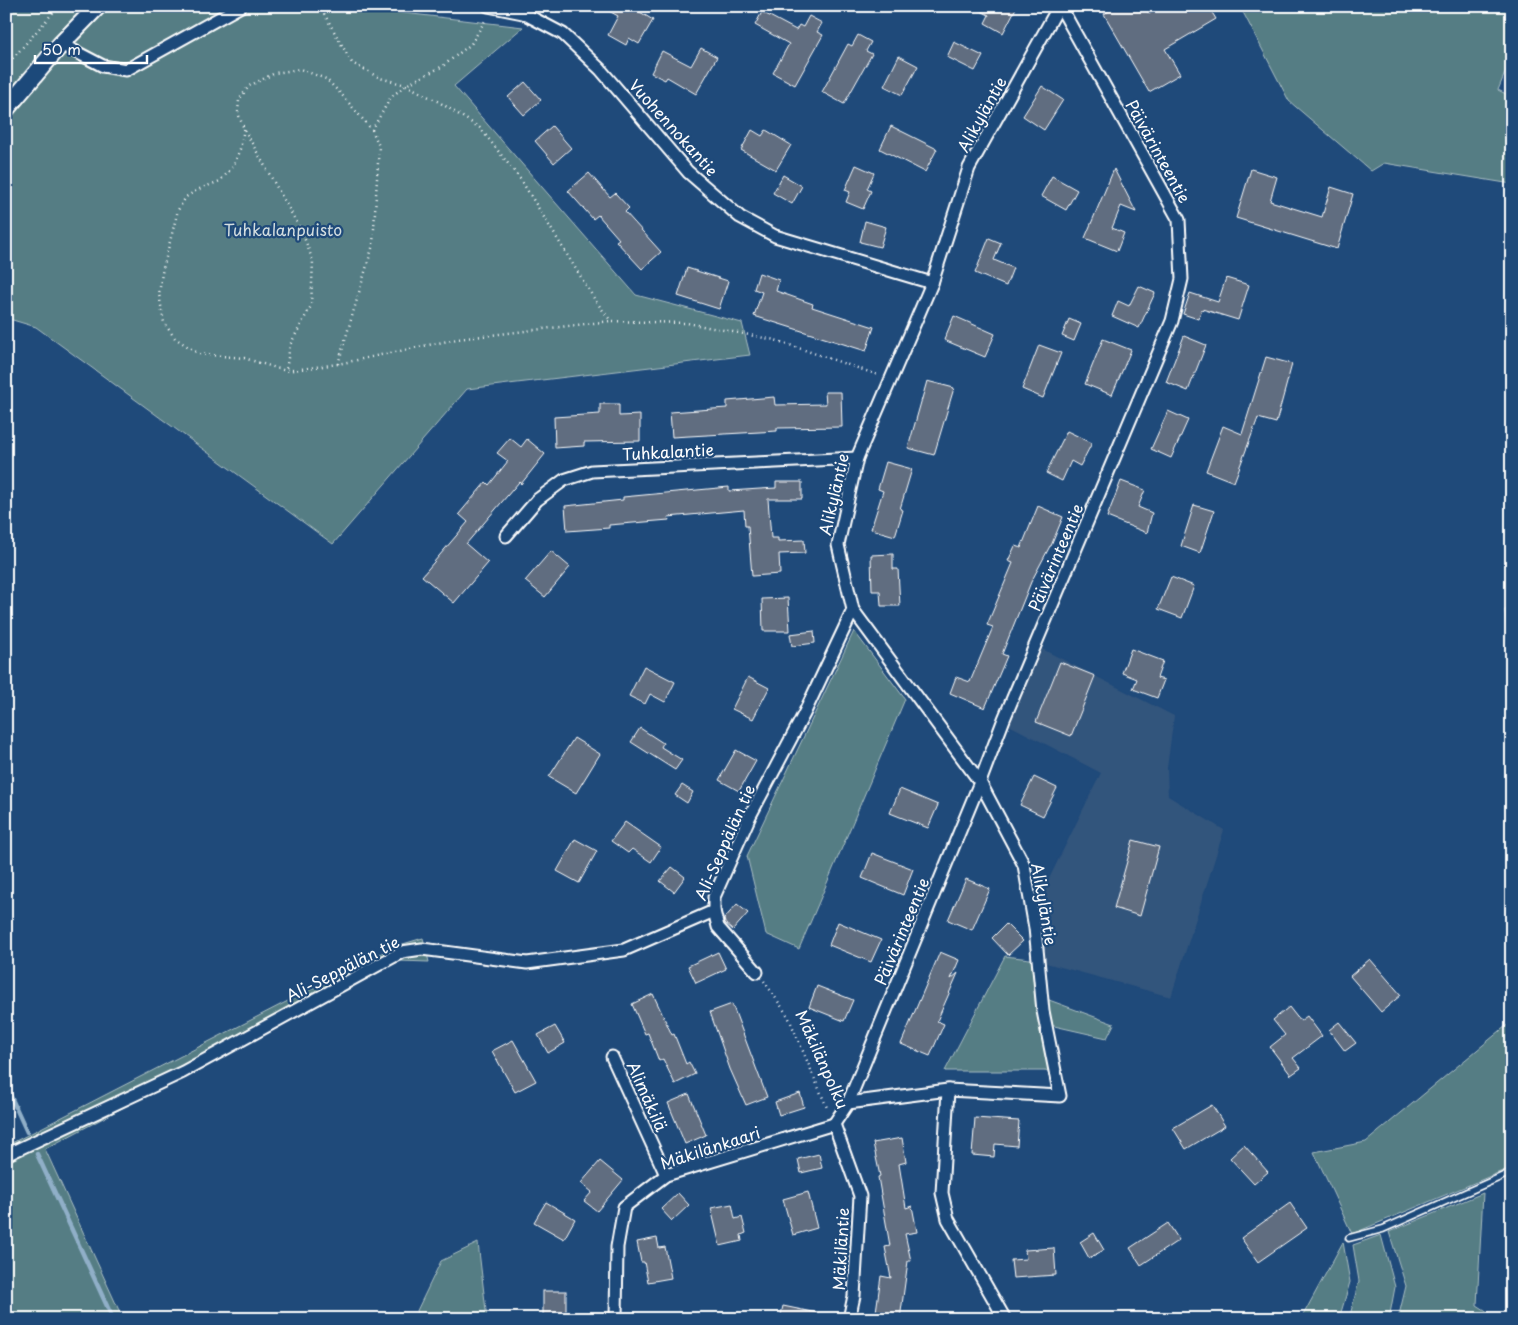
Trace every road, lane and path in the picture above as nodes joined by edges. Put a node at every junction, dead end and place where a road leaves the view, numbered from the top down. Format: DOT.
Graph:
graph roads {
  1 [pos="59,6"];
  2 [pos="98,6"];
  3 [pos="242,6"];
  4 [pos="318,6"];
  5 [pos="1060,6"];
  6 [pos="489,7"];
  7 [pos="61,44"];
  8 [pos="6,66"];
  9 [pos="406,85"];
  10 [pos="6,109"];
  11 [pos="244,129"];
  12 [pos="372,130"];
  13 [pos="932,283"];
  14 [pos="611,321"];
  15 [pos="338,364"];
  16 [pos="286,371"];
  17 [pos="891,379"];
  18 [pos="857,458"];
  19 [pos="506,536"];
  20 [pos="853,610"];
  21 [pos="980,782"];
  22 [pos="714,911"];
  23 [pos="757,972"];
  24 [pos="612,1057"];
  25 [pos="948,1090"];
  26 [pos="848,1103"];
  27 [pos="834,1124"];
  28 [pos="6,1155"];
  29 [pos="1512,1172"];
  30 [pos="666,1175"];
  31 [pos="1349,1238"];
  32 [pos="616,1319"];
  33 [pos="849,1319"];
  34 [pos="1005,1319"];
  1 -- 8 [label="path"];
  2 -- 7 [label="main road"];
  3 -- 7 [label="street"];
  4 -- 9 [label="path"];
  5 -- 13 [label="street, Alikyläntie"];
  5 -- 21 [label="street, Päivärinteentie"];
  6 -- 9 [label="path"];
  6 -- 13 [label="street, Vuohennokantie"];
  7 -- 10 [label="main road"];
  9 -- 12 [label="path"];
  9 -- 14 [label="path"];
  11 -- 12 [label="path"];
  11 -- 16 [label="path"];
  11 -- 16 [label="path"];
  12 -- 15 [label="path"];
  13 -- 17 [label="street, Alikyläntie"];
  14 -- 15 [label="path"];
  14 -- 17 [label="path"];
  15 -- 16 [label="path"];
  17 -- 18 [label="street, Alikyläntie"];
  18 -- 19 [label="street, Tuhkalantie"];
  18 -- 20 [label="street, Alikyläntie"];
  20 -- 21 [label="street, Alikyläntie"];
  20 -- 22 [label="street, Ali-Seppälän tie"];
  21 -- 25 [label="street, Alikyläntie"];
  21 -- 26 [label="street, Päivärinteentie"];
  22 -- 23 [label="street"];
  22 -- 28 [label="street, Ali-Seppälän tie"];
  23 -- 27 [label="path, Mäkilänpolku"];
  24 -- 30 [label="street, Alimäkilä"];
  25 -- 26 [label="street"];
  25 -- 34 [label="street"];
  26 -- 27 [label="street, Päivärinteentie"];
  27 -- 30 [label="street, Mäkilänkaari"];
  27 -- 33 [label="street, Mäkiläntie"];
  29 -- 31 [label="lane"];
  30 -- 32 [label="street, Mäkilänkaari"];
}
